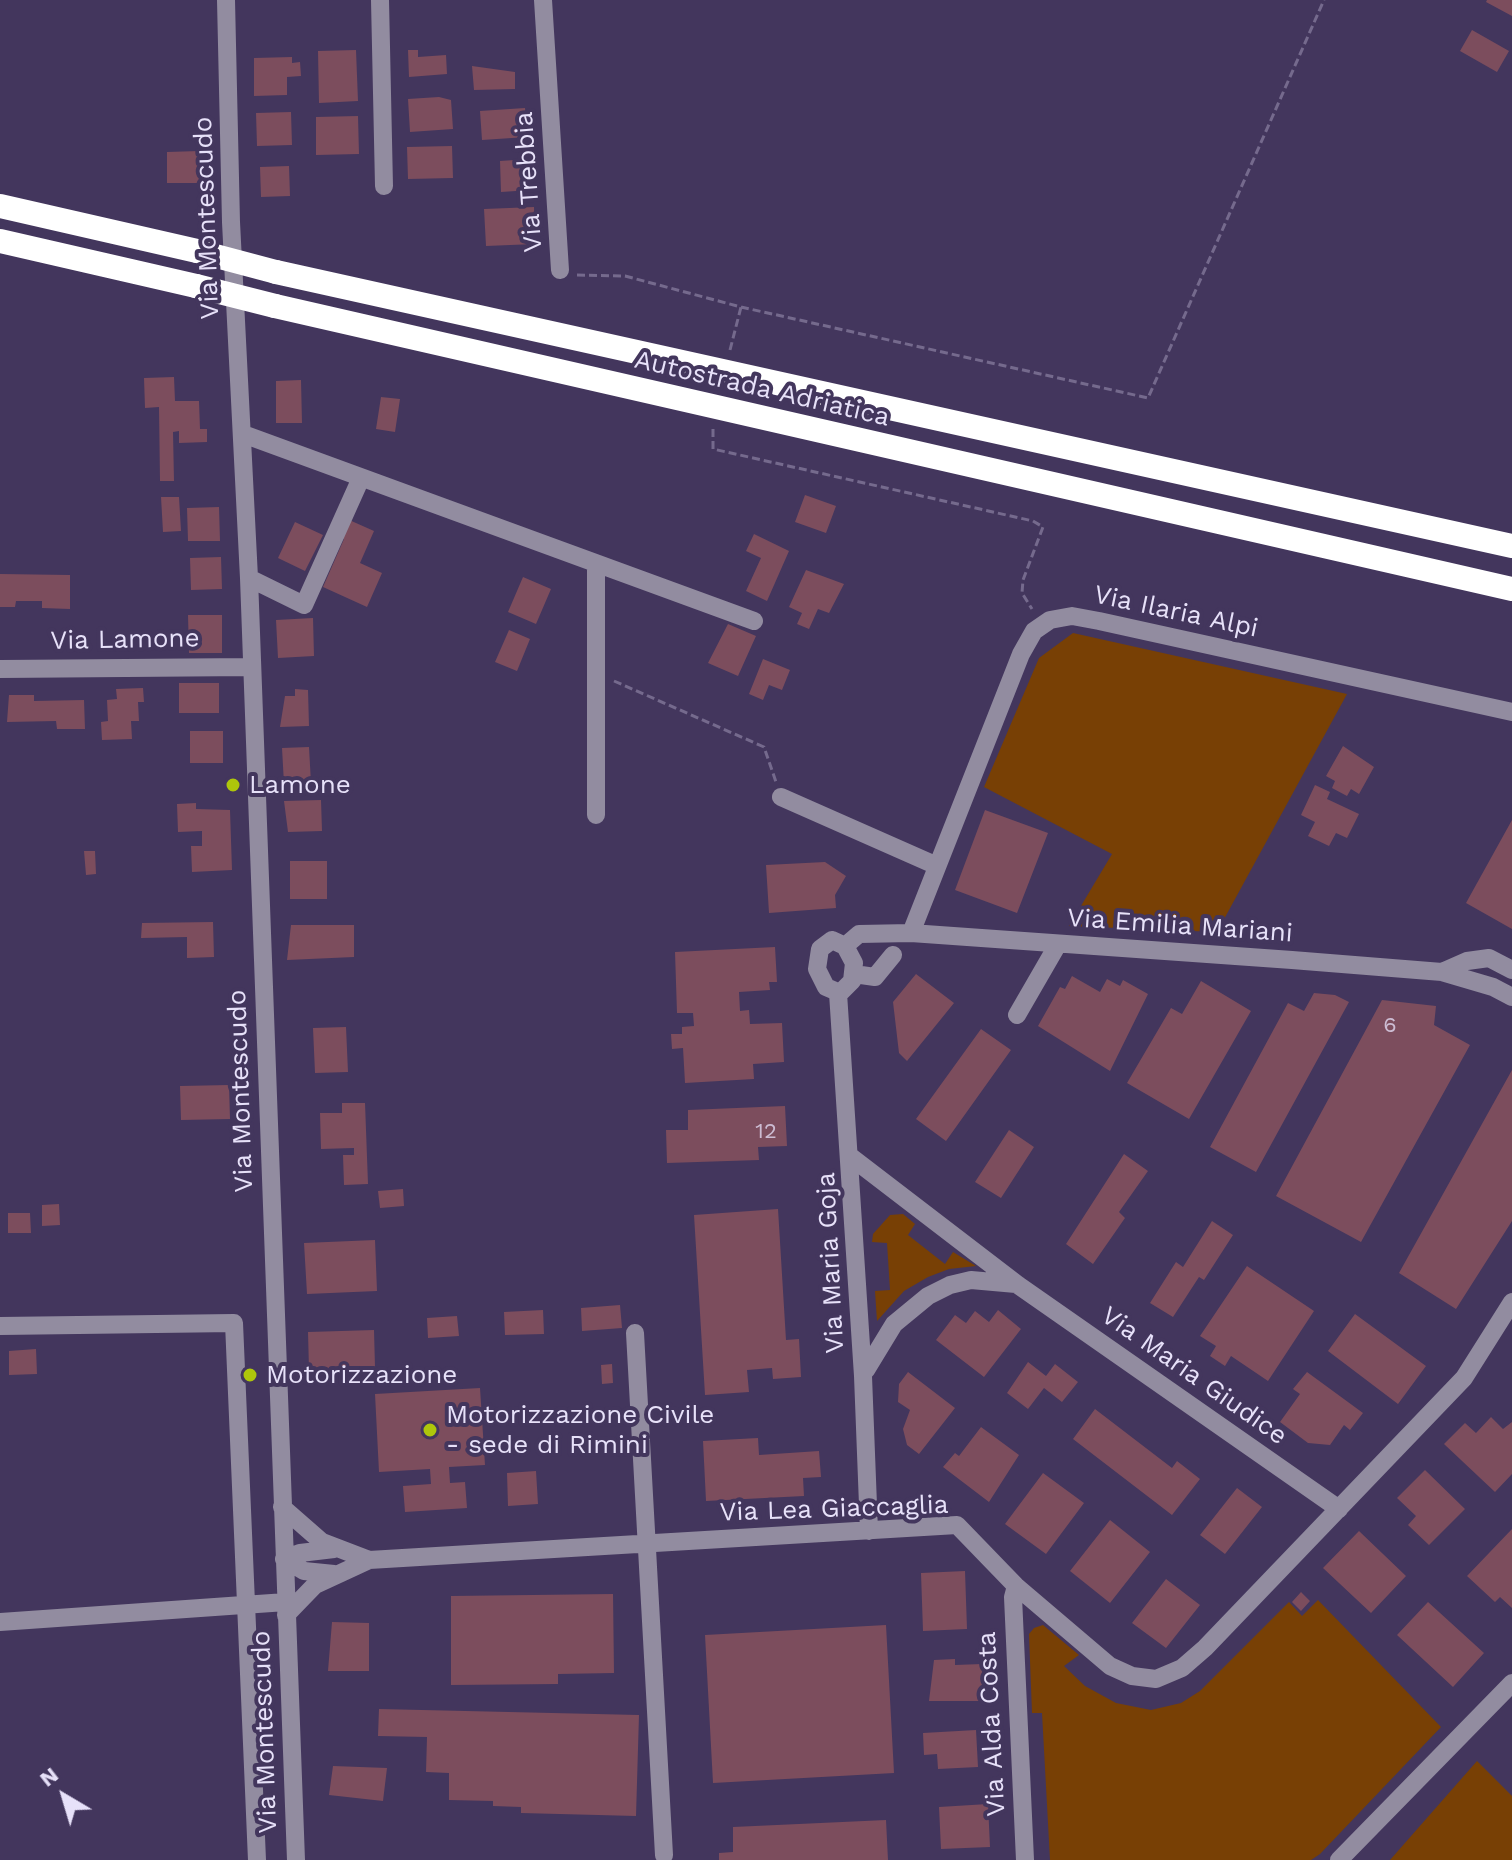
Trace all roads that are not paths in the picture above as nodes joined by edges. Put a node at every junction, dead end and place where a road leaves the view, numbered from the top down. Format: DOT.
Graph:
graph roads {
  1 [pos="226,0"];
  2 [pos="380,0"];
  3 [pos="543,0"];
  4 [pos="384,186"];
  5 [pos="0,206"];
  6 [pos="0,241"];
  7 [pos="39,250"];
  8 [pos="0,253"];
  9 [pos="560,270"];
  10 [pos="243,434"];
  11 [pos="361,478"];
  12 [pos="1512,546"];
  13 [pos="596,564"];
  14 [pos="249,578"];
  15 [pos="1512,589"];
  16 [pos="754,621"];
  17 [pos="251,667"];
  18 [pos="0,669"];
  19 [pos="1512,712"];
  20 [pos="781,797"];
  21 [pos="596,815"];
  22 [pos="935,865"];
  23 [pos="911,933"];
  24 [pos="1058,944"];
  25 [pos="845,946"];
  26 [pos="893,955"];
  27 [pos="1512,970"];
  28 [pos="1442,972"];
  29 [pos="854,974"];
  30 [pos="838,993"];
  31 [pos="1512,997"];
  32 [pos="1017,1015"];
  33 [pos="851,1157"];
  34 [pos="1018,1285"];
  35 [pos="1512,1302"];
  36 [pos="0,1326"];
  37 [pos="635,1333"];
  38 [pos="863,1376"];
  39 [pos="282,1507"];
  40 [pos="1339,1509"];
  41 [pos="869,1531"];
  42 [pos="647,1544"];
  43 [pos="336,1549"];
  44 [pos="284,1559"];
  45 [pos="369,1560"];
  46 [pos="334,1574"];
  47 [pos="1016,1586"];
  48 [pos="246,1605"];
  49 [pos="286,1609"];
  50 [pos="0,1622"];
  51 [pos="1512,1683"];
  52 [pos="664,1855"];
  53 [pos="257,1860"];
  54 [pos="296,1860"];
  55 [pos="1025,1860"];
  56 [pos="1339,1860"];
  1 -- 10 [label="street, Via Montescudo"];
  2 -- 4 [label="street"];
  3 -- 9 [label="street, Via Trebbia"];
  5 -- 12 [label="highway, Autostrada Adriatica, bridge"];
  6 -- 7 [label="highway, Autostrada Adriatica"];
  7 -- 8 [label="highway"];
  7 -- 15 [label="highway, Autostrada Adriatica, bridge"];
  10 -- 11 [label="street"];
  10 -- 14 [label="street, Via Montescudo"];
  11 -- 13 [label="street"];
  11 -- 14 [label="street"];
  13 -- 16 [label="street"];
  13 -- 21 [label="street"];
  14 -- 17 [label="street, Via Montescudo"];
  17 -- 18 [label="street, Via Lamone"];
  17 -- 39 [label="street, Via Montescudo"];
  19 -- 22 [label="street, Via Ilaria Alpi"];
  20 -- 22 [label="street"];
  22 -- 23 [label="street"];
  23 -- 24 [label="street, Via Emilia Mariani"];
  23 -- 25 [label="street, Via Emilia Mariani"];
  24 -- 28 [label="street, Via Emilia Mariani"];
  24 -- 32 [label="street"];
  25 -- 29 [label="street"];
  25 -- 30 [label="street"];
  26 -- 29 [label="street"];
  27 -- 28 [label="street"];
  28 -- 31 [label="street, Via Emilia Mariani"];
  29 -- 30 [label="street"];
  30 -- 33 [label="street, Via Maria Goja"];
  33 -- 34 [label="street, Via Maria Giudice"];
  33 -- 38 [label="street, Via Maria Goja"];
  34 -- 38 [label="street, Via Maria Giudice"];
  34 -- 40 [label="street, Via Maria Giudice"];
  35 -- 40 [label="street, Via Lea Giaccaglia"];
  36 -- 48 [label="street, Via Montescudo"];
  37 -- 42 [label="street"];
  38 -- 41 [label="street, Via Maria Goja"];
  39 -- 43 [label="street, Via Lea Giaccaglia"];
  39 -- 44 [label="street, Via Montescudo"];
  40 -- 47 [label="street, Via Lea Giaccaglia"];
  41 -- 42 [label="street, Via Lea Giaccaglia"];
  41 -- 47 [label="street, Via Lea Giaccaglia"];
  42 -- 45 [label="street, Via Lea Giaccaglia"];
  42 -- 52 [label="street"];
  43 -- 44 [label="street, Via Lea Giaccaglia"];
  43 -- 45 [label="street, Via Lea Giaccaglia"];
  44 -- 46 [label="street"];
  44 -- 49 [label="street, Via Montescudo"];
  45 -- 46 [label="street, Via Lea Giaccaglia"];
  46 -- 49 [label="street, Via Lea Giaccaglia"];
  47 -- 55 [label="street, Via Alda Costa"];
  48 -- 49 [label="street, Via Montescudo"];
  48 -- 50 [label="street, Via Montescudo"];
  48 -- 53 [label="street, Via Montescudo"];
  49 -- 54 [label="street, Via Montescudo"];
  51 -- 56 [label="street"];
}
